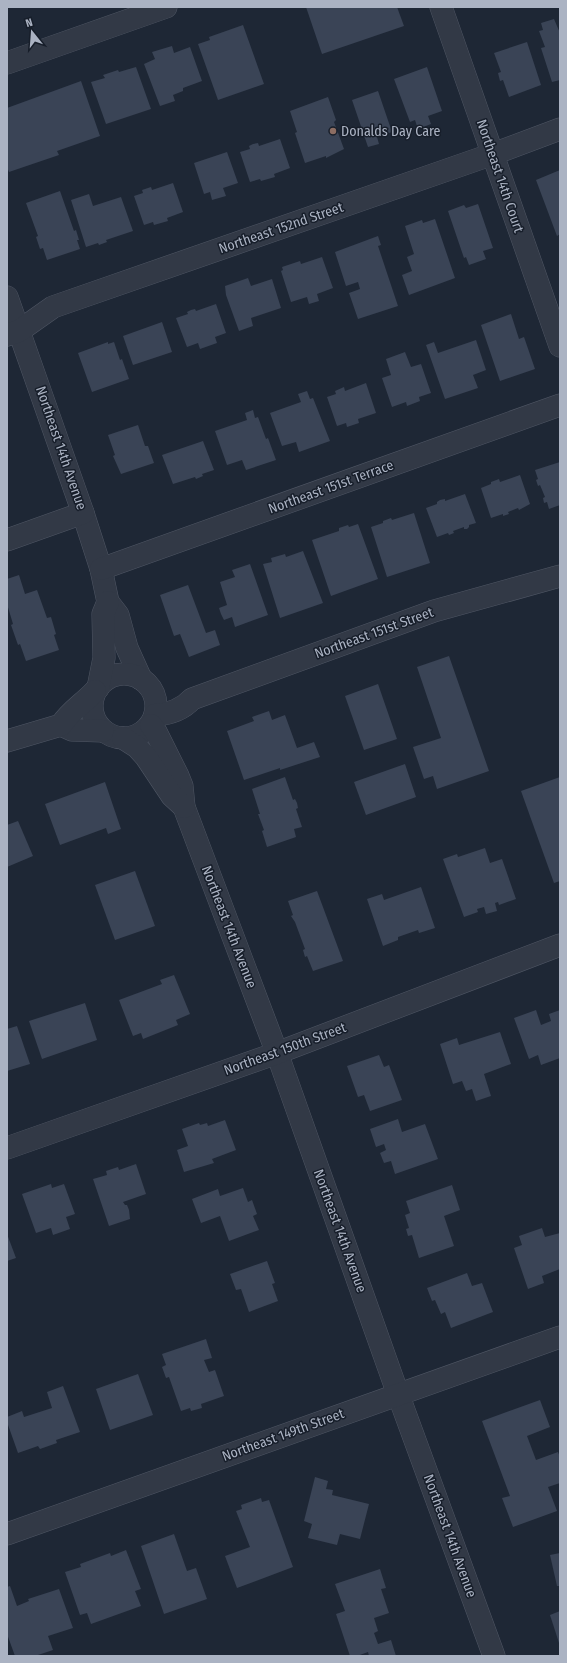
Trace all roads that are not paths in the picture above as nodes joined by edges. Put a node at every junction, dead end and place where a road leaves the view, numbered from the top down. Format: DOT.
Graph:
graph roads {
  1 [pos="166,7"];
  2 [pos="441,7"];
  3 [pos="7,64"];
  4 [pos="560,129"];
  5 [pos="492,154"];
  6 [pos="7,297"];
  7 [pos="13,333"];
  8 [pos="560,346"];
  9 [pos="560,405"];
  10 [pos="84,513"];
  11 [pos="7,540"];
  12 [pos="101,569"];
  13 [pos="560,576"];
  14 [pos="108,602"];
  15 [pos="145,682"];
  16 [pos="97,690"];
  17 [pos="192,700"];
  18 [pos="153,720"];
  19 [pos="61,725"];
  20 [pos="113,734"];
  21 [pos="7,741"];
  22 [pos="184,807"];
  23 [pos="560,945"];
  24 [pos="277,1054"];
  25 [pos="7,1148"];
  26 [pos="560,1336"];
  27 [pos="398,1394"];
  28 [pos="7,1534"];
  29 [pos="494,1656"];
  1 -- 3 [label="street"];
  2 -- 5 [label="street, Northeast 14th Court"];
  4 -- 5 [label="street, Northeast 152nd Street"];
  5 -- 7 [label="street, Northeast 152nd Street"];
  5 -- 8 [label="street, Northeast 14th Court"];
  6 -- 7 [label="street, Northeast 14th Avenue"];
  7 -- 10 [label="street, Northeast 14th Avenue"];
  9 -- 12 [label="street, Northeast 151st Terrace"];
  10 -- 11 [label="street"];
  10 -- 12 [label="street, Northeast 14th Avenue"];
  12 -- 14 [label="street, Northeast 14th Avenue"];
  13 -- 17 [label="street, Northeast 151st Street"];
  14 -- 15 [label="street, Northeast 14th Avenue"];
  14 -- 16 [label="street, Northeast 14th Avenue"];
  15 -- 16 [label="street"];
  15 -- 17 [label="street"];
  15 -- 18 [label="street"];
  16 -- 19 [label="street"];
  16 -- 20 [label="street"];
  17 -- 18 [label="street, Northeast 151st Street"];
  18 -- 20 [label="street"];
  18 -- 22 [label="street, Northeast 14th Avenue"];
  19 -- 20 [label="street"];
  19 -- 21 [label="street"];
  20 -- 22 [label="street, Northeast 14th Avenue"];
  22 -- 24 [label="street, Northeast 14th Avenue"];
  23 -- 24 [label="street, Northeast 150th Street"];
  24 -- 25 [label="street, Northeast 150th Street"];
  24 -- 27 [label="street, Northeast 14th Avenue"];
  26 -- 27 [label="street, Northeast 149th Street"];
  27 -- 28 [label="street, Northeast 149th Street"];
  27 -- 29 [label="street, Northeast 14th Avenue"];
}
